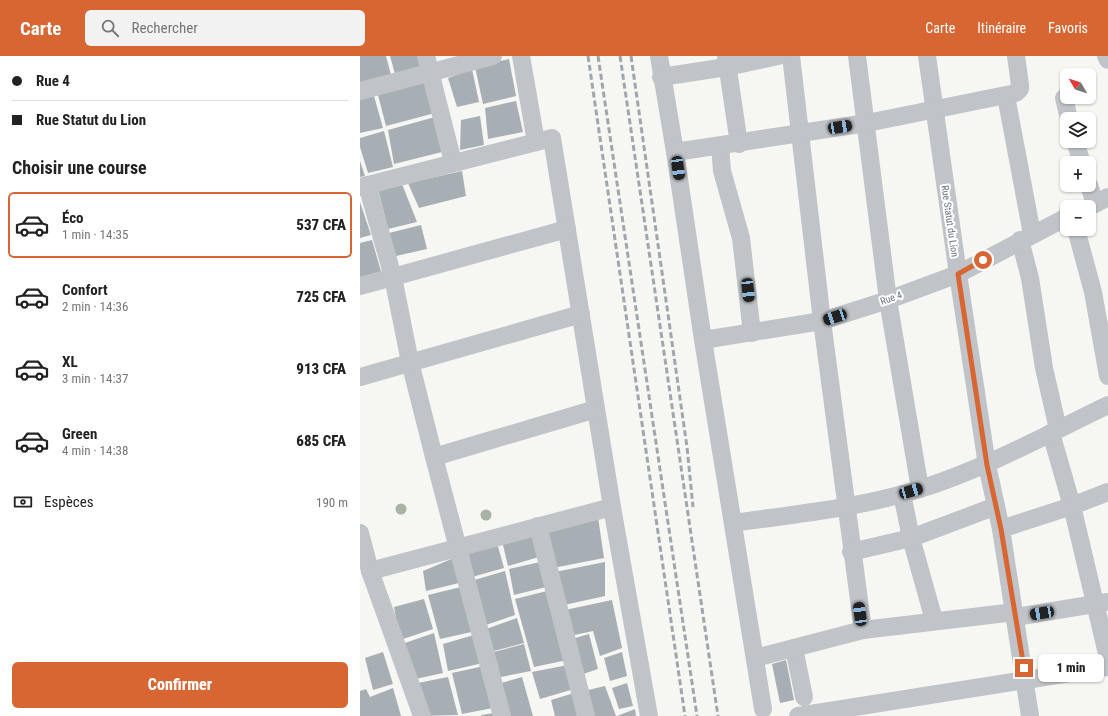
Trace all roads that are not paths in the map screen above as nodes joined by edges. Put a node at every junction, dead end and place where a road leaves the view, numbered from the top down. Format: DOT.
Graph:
graph roads {
  1 [pos="493,56"];
  2 [pos="521,56"];
  3 [pos="658,56"];
  4 [pos="778,56"];
  5 [pos="791,56"];
  6 [pos="858,56"];
  7 [pos="927,56"];
  8 [pos="1016,56"];
  9 [pos="1106,56"];
  10 [pos="1108,60"];
  11 [pos="726,61"];
  12 [pos="428,64"];
  13 [pos="661,76"];
  14 [pos="360,91"];
  15 [pos="1006,96"];
  16 [pos="934,108"];
  17 [pos="867,123"];
  18 [pos="799,133"];
  19 [pos="536,142"];
  20 [pos="739,144"];
  21 [pos="720,146"];
  22 [pos="675,152"];
  23 [pos="453,162"];
  24 [pos="364,186"];
  25 [pos="1092,192"];
  26 [pos="1097,203"];
  27 [pos="1060,220"];
  28 [pos="567,229"];
  29 [pos="1078,236"];
  30 [pos="1026,237"];
  31 [pos="958,274"];
  32 [pos="393,277"];
  33 [pos="360,286"];
  34 [pos="888,300"];
  35 [pos="581,314"];
  36 [pos="822,321"];
  37 [pos="752,333"];
  38 [pos="703,340"];
  39 [pos="410,362"];
  40 [pos="1108,376"];
  41 [pos="360,377"];
  42 [pos="1108,405"];
  43 [pos="596,408"];
  44 [pos="1055,431"];
  45 [pos="434,457"];
  46 [pos="987,465"];
  47 [pos="920,489"];
  48 [pos="1108,492"];
  49 [pos="902,494"];
  50 [pos="996,506"];
  51 [pos="1072,506"];
  52 [pos="612,507"];
  53 [pos="848,507"];
  54 [pos="733,522"];
  55 [pos="538,526"];
  56 [pos="1001,529"];
  57 [pos="360,533"];
  58 [pos="911,538"];
  59 [pos="458,547"];
  60 [pos="851,552"];
  61 [pos="370,570"];
  62 [pos="1101,603"];
  63 [pos="1015,614"];
  64 [pos="934,620"];
  65 [pos="863,630"];
  66 [pos="794,648"];
  67 [pos="638,652"];
  68 [pos="755,658"];
  69 [pos="1108,658"];
  70 [pos="1108,667"];
  71 [pos="1026,680"];
  72 [pos="804,697"];
  73 [pos="763,709"];
  74 [pos="422,716"];
  75 [pos="502,716"];
  76 [pos="586,716"];
  77 [pos="638,716"];
  78 [pos="649,716"];
  79 [pos="798,716"];
  80 [pos="1030,716"];
  1 -- 12 [label="street"];
  2 -- 19 [label="street"];
  3 -- 13 [label="street"];
  4 -- 11 [label="street"];
  5 -- 18 [label="street"];
  6 -- 17 [label="street"];
  7 -- 16 [label="street, Rue Statut du Lion"];
  8 -- 15 [label="street"];
  9 -- 10 [label="street"];
  11 -- 13 [label="street"];
  11 -- 20 [label="street"];
  12 -- 14 [label="street"];
  12 -- 23 [label="street"];
  13 -- 22 [label="street"];
  15 -- 16 [label="street"];
  15 -- 30 [label="street"];
  16 -- 17 [label="street"];
  16 -- 31 [label="street, Rue Statut du Lion"];
  17 -- 18 [label="street"];
  17 -- 34 [label="street"];
  18 -- 20 [label="street"];
  18 -- 36 [label="street"];
  19 -- 23 [label="street"];
  19 -- 28 [label="street"];
  20 -- 21 [label="street"];
  21 -- 22 [label="street"];
  21 -- 37 [label="street"];
  22 -- 38 [label="street"];
  23 -- 24 [label="street"];
  24 -- 32 [label="street"];
  25 -- 26 [label="street"];
  27 -- 30 [label="street, Rue 4"];
  28 -- 32 [label="street"];
  28 -- 35 [label="street"];
  29 -- 40 [label="street"];
  30 -- 31 [label="street, Rue 4"];
  30 -- 44 [label="street"];
  31 -- 34 [label="street, Rue 4"];
  31 -- 46 [label="street, Rue Statut du Lion"];
  32 -- 33 [label="street"];
  32 -- 39 [label="street"];
  34 -- 36 [label="street, Rue 4"];
  34 -- 47 [label="street"];
  35 -- 39 [label="street"];
  35 -- 43 [label="street"];
  36 -- 37 [label="street, Rue 4"];
  36 -- 53 [label="street"];
  37 -- 38 [label="street, Rue 4"];
  38 -- 54 [label="street"];
  39 -- 41 [label="street"];
  39 -- 45 [label="street"];
  42 -- 44 [label="street"];
  43 -- 45 [label="street"];
  43 -- 52 [label="street"];
  44 -- 46 [label="street"];
  44 -- 51 [label="street"];
  45 -- 59 [label="street"];
  46 -- 47 [label="street"];
  46 -- 50 [label="street, Rue Statut du Lion"];
  47 -- 49 [label="street"];
  48 -- 51 [label="street"];
  49 -- 53 [label="street"];
  49 -- 58 [label="street"];
  50 -- 56 [label="street, Rue Statut du Lion"];
  50 -- 58 [label="street"];
  51 -- 56 [label="street"];
  51 -- 62 [label="street"];
  52 -- 55 [label="street"];
  52 -- 67 [label="street"];
  53 -- 54 [label="street"];
  53 -- 60 [label="street"];
  54 -- 68 [label="street"];
  55 -- 59 [label="street"];
  55 -- 76 [label="street"];
  56 -- 63 [label="street, Rue Statut du Lion"];
  57 -- 61 [label="street"];
  58 -- 60 [label="street"];
  58 -- 64 [label="street"];
  59 -- 61 [label="street"];
  59 -- 75 [label="street"];
  60 -- 65 [label="street"];
  61 -- 74 [label="street"];
  62 -- 63 [label="street"];
  62 -- 69 [label="street"];
  63 -- 64 [label="street"];
  63 -- 71 [label="street, Rue Statut du Lion"];
  64 -- 65 [label="street"];
  65 -- 66 [label="street"];
  66 -- 68 [label="street"];
  66 -- 72 [label="street"];
  67 -- 77 [label="street"];
  67 -- 78 [label="street"];
  68 -- 73 [label="street"];
  70 -- 71 [label="street"];
  71 -- 79 [label="street"];
  71 -- 80 [label="street, Rue Statut du Lion"];
}
